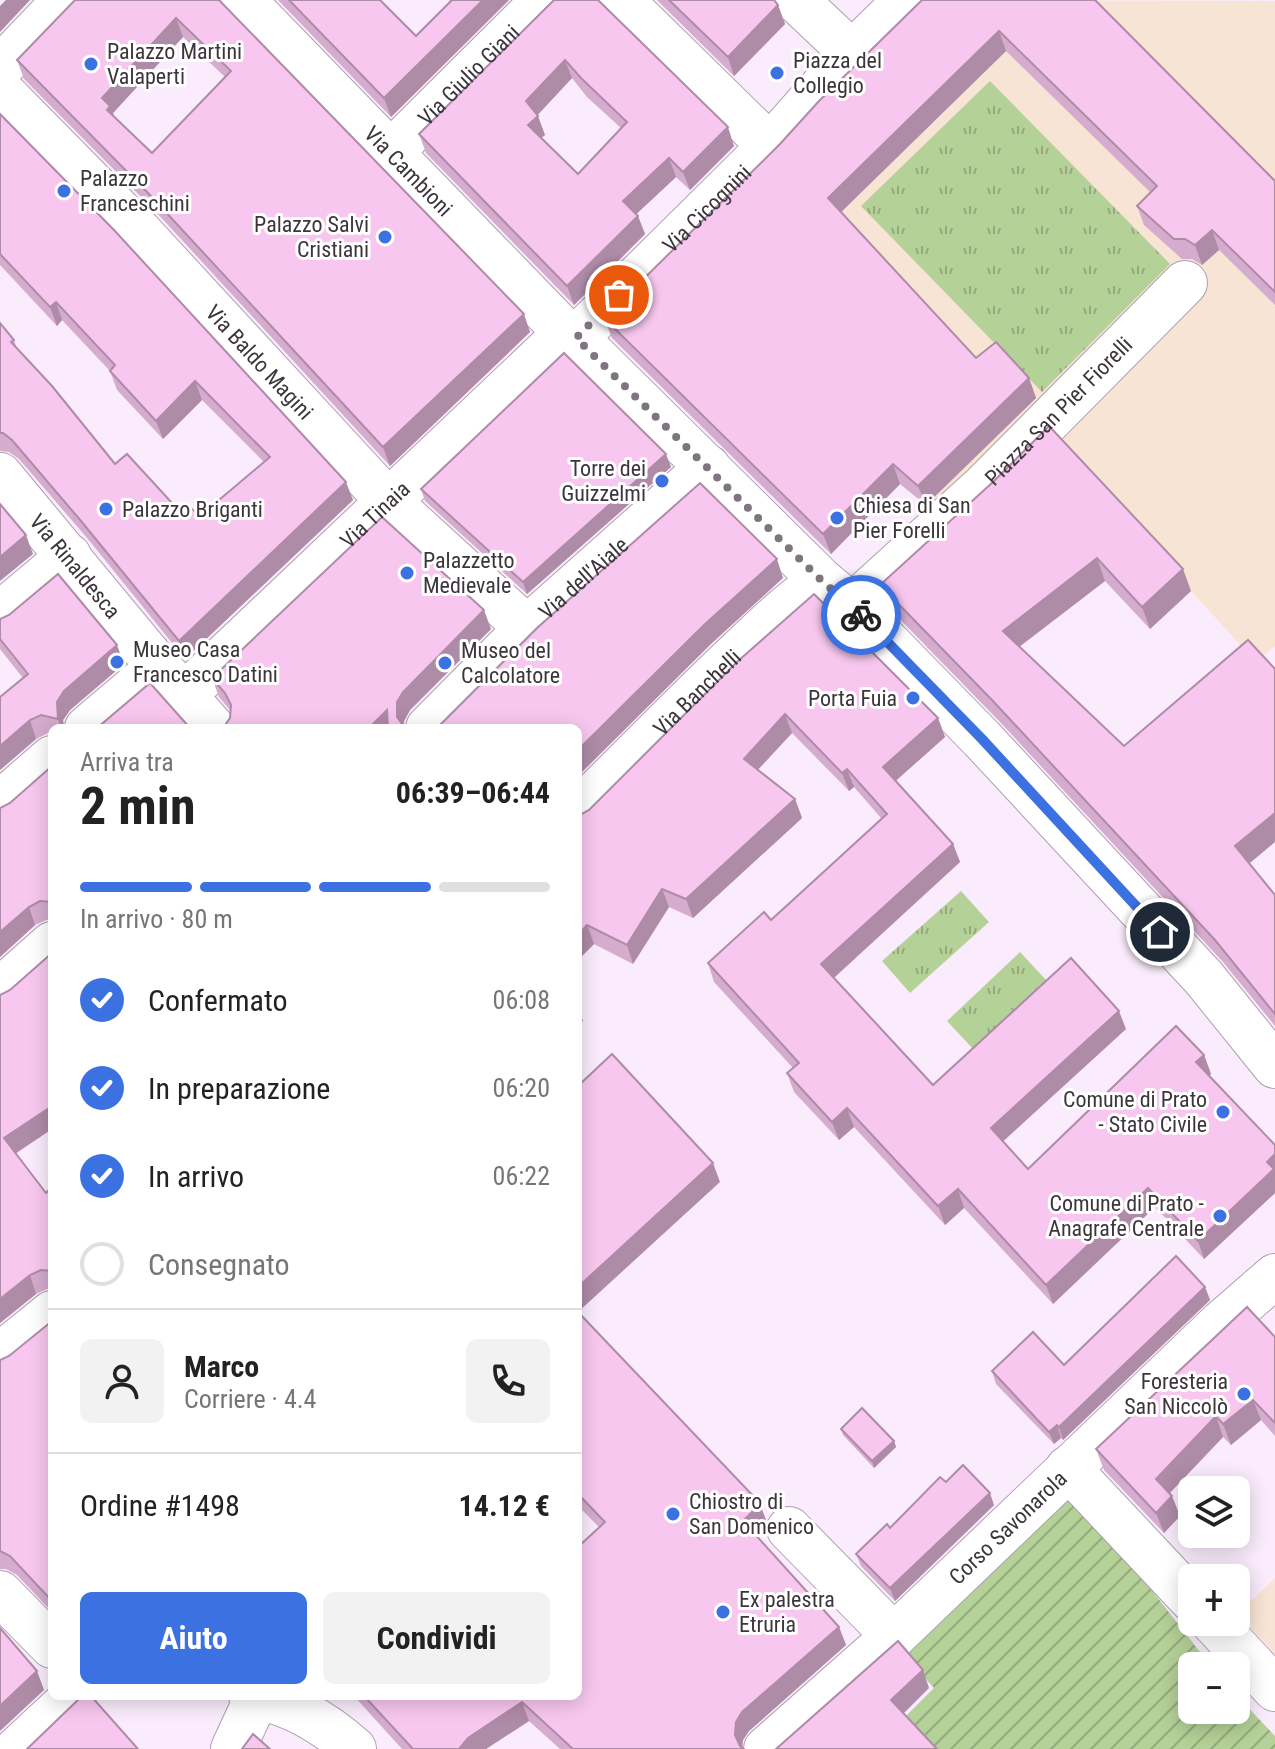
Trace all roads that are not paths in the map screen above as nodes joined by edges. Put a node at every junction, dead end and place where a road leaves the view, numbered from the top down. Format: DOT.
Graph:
graph roads {
  1 [pos="65,0"];
  2 [pos="243,0"];
  3 [pos="544,0"];
  4 [pos="621,0"];
  5 [pos="906,0"];
  6 [pos="814,6"];
  7 [pos="852,53"];
  8 [pos="0,68"];
  9 [pos="0,90"];
  10 [pos="770,146"];
  11 [pos="392,151"];
  12 [pos="1185,283"];
  13 [pos="571,335"];
  14 [pos="708,467"];
  15 [pos="0,475"];
  16 [pos="388,501"];
  17 [pos="69,556"];
  18 [pos="837,593"];
  19 [pos="0,614"];
  20 [pos="527,628"];
  21 [pos="171,682"];
  22 [pos="94,724"];
  23 [pos="209,724"];
  24 [pos="432,724"];
  25 [pos="48,761"];
  26 [pos="0,803"];
  27 [pos="582,807"];
  28 [pos="48,948"];
  29 [pos="0,990"];
  30 [pos="1275,1066"];
  31 [pos="1264,1294"];
  32 [pos="48,1316"];
  33 [pos="0,1355"];
  34 [pos="1068,1468"];
  35 [pos="789,1529"];
  36 [pos="1178,1585"];
  37 [pos="0,1593"];
  38 [pos="894,1636"];
  39 [pos="1226,1636"];
  40 [pos="48,1642"];
  41 [pos="1275,1689"];
  42 [pos="70,1700"];
  43 [pos="256,1700"];
  44 [pos="266,1700"];
  45 [pos="17,1749"];
  46 [pos="233,1749"];
  47 [pos="354,1749"];
  48 [pos="766,1749"];
  1 -- 8 [label="street"];
  2 -- 11 [label="street, Via Cambioni"];
  3 -- 11 [label="street, Via Giulio Giani"];
  4 -- 10 [label="street"];
  5 -- 7 [label="street"];
  6 -- 7 [label="street"];
  7 -- 10 [label="street"];
  9 -- 16 [label="street, Via Baldo Magini"];
  10 -- 13 [label="street, Via Cicognini"];
  11 -- 13 [label="street, Via Cambioni"];
  12 -- 18 [label="street, Piazza San Pier Fiorelli"];
  13 -- 14 [label="street, Via Cambioni"];
  13 -- 16 [label="street, Via Tinaia"];
  14 -- 18 [label="street, Via Cambioni"];
  14 -- 20 [label="street, Via dell'Aiale"];
  15 -- 17 [label="street, Via Rinaldesca"];
  16 -- 20 [label="street, Via Baldo Magini"];
  16 -- 21 [label="street, Via Tinaia"];
  17 -- 19 [label="street"];
  17 -- 21 [label="street, Via Rinaldesca"];
  18 -- 27 [label="street, Via Banchelli"];
  18 -- 30 [label="street, Via Cambioni"];
  20 -- 24 [label="street, Via dell'Aiale"];
  21 -- 22 [label="street, Via Tinaia"];
  21 -- 23 [label="street, Via Rinaldesca"];
  25 -- 26 [label="street"];
  28 -- 29 [label="street"];
  31 -- 34 [label="street, Corso Savonarola"];
  32 -- 33 [label="street"];
  34 -- 36 [label="street"];
  34 -- 38 [label="street, Corso Savonarola"];
  35 -- 38 [label="street"];
  37 -- 40 [label="street"];
  38 -- 48 [label="street, Corso Savonarola"];
  39 -- 41 [label="street"];
  42 -- 45 [label="street"];
  43 -- 46 [label="street"];
  44 -- 47 [label="street"];
}
